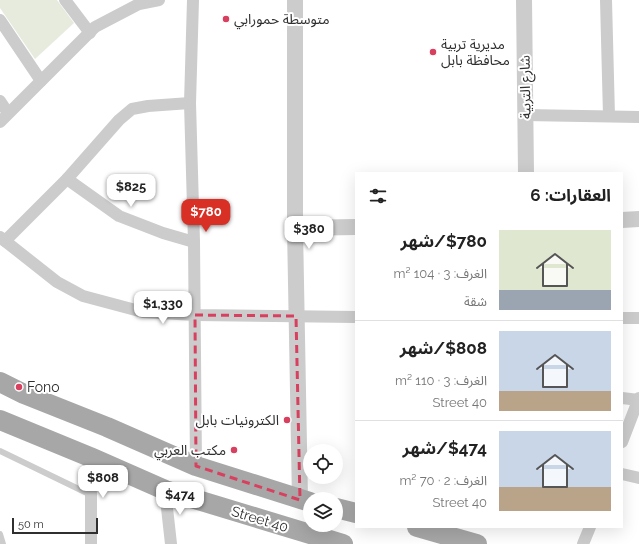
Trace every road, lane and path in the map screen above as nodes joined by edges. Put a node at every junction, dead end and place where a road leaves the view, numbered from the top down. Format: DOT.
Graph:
graph roads {
  1 [pos="65,0"];
  2 [pos="159,0"];
  3 [pos="193,0"];
  4 [pos="295,0"];
  5 [pos="524,0"];
  6 [pos="606,0"];
  7 [pos="137,2"];
  8 [pos="0,20"];
  9 [pos="90,33"];
  10 [pos="42,81"];
  11 [pos="0,101"];
  12 [pos="190,103"];
  13 [pos="525,115"];
  14 [pos="609,116"];
  15 [pos="639,117"];
  16 [pos="4,118"];
  17 [pos="526,172"];
  18 [pos="67,179"];
  19 [pos="623,220"];
  20 [pos="639,220"];
  21 [pos="355,227"];
  22 [pos="295,228"];
  23 [pos="2,239"];
  24 [pos="194,242"];
  25 [pos="195,315"];
  26 [pos="296,316"];
  27 [pos="355,317"];
  28 [pos="623,318"];
  29 [pos="639,318"];
  30 [pos="0,382"];
  31 [pos="623,398"];
  32 [pos="639,399"];
  33 [pos="0,420"];
  34 [pos="623,439"];
  35 [pos="0,451"];
  36 [pos="88,456"];
  37 [pos="196,466"];
  38 [pos="623,474"];
  39 [pos="639,478"];
  40 [pos="165,490"];
  41 [pos="305,492"];
  42 [pos="91,495"];
  43 [pos="303,500"];
  44 [pos="343,510"];
  45 [pos="355,513"];
  46 [pos="421,528"];
  47 [pos="590,528"];
  48 [pos="0,534"];
  49 [pos="3,544"];
  50 [pos="91,544"];
  51 [pos="171,544"];
  52 [pos="343,544"];
  53 [pos="477,544"];
  54 [pos="583,544"];
  1 -- 9 [label="street"];
  2 -- 7 [label="street"];
  3 -- 12 [label="street"];
  4 -- 22 [label="street"];
  5 -- 13 [label="street, شارع التربية"];
  6 -- 14 [label="street"];
  7 -- 9 [label="street"];
  8 -- 10 [label="street"];
  9 -- 10 [label="street"];
  10 -- 16 [label="street"];
  11 -- 16 [label="street"];
  12 -- 18 [label="street"];
  12 -- 24 [label="street"];
  13 -- 14 [label="street"];
  13 -- 17 [label="street, شارع التربية"];
  14 -- 15 [label="street"];
  18 -- 23 [label="street"];
  18 -- 24 [label="street"];
  19 -- 20 [label="street"];
  21 -- 22 [label="street"];
  22 -- 26 [label="street"];
  23 -- 25 [label="street"];
  24 -- 25 [label="street"];
  25 -- 26 [label="street"];
  25 -- 37 [label="street"];
  26 -- 27 [label="street"];
  26 -- 41 [label="street"];
  28 -- 29 [label="street"];
  30 -- 37 [label="main road"];
  31 -- 32 [label="street"];
  32 -- 34 [label="street"];
  33 -- 36 [label="main road, Street 40"];
  35 -- 42 [label="lane"];
  36 -- 40 [label="main road, Street 40"];
  36 -- 42 [label="street"];
  37 -- 43 [label="main road"];
  38 -- 39 [label="street"];
  40 -- 51 [label="street"];
  40 -- 52 [label="main road, Street 40"];
  42 -- 50 [label="street"];
  44 -- 45 [label="main road"];
  46 -- 53 [label="main road"];
  47 -- 54 [label="street"];
  48 -- 49 [label="lane"];
}
